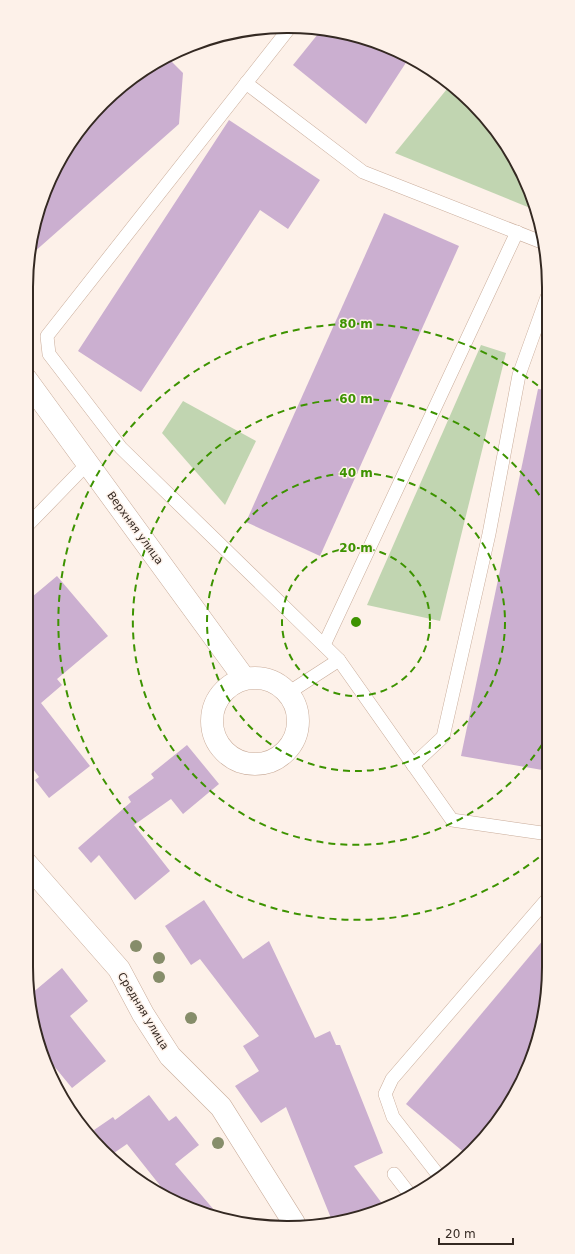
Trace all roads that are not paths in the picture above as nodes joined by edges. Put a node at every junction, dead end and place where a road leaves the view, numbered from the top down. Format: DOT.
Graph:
graph roads {
  1 [pos="285,33"];
  2 [pos="246,83"];
  3 [pos="517,232"];
  4 [pos="537,240"];
  5 [pos="542,311"];
  6 [pos="33,388"];
  7 [pos="88,463"];
  8 [pos="33,520"];
  9 [pos="324,645"];
  10 [pos="339,660"];
  11 [pos="244,678"];
  12 [pos="288,693"];
  13 [pos="412,765"];
  14 [pos="542,833"];
  15 [pos="33,871"];
  16 [pos="542,905"];
  17 [pos="436,1172"];
  18 [pos="394,1174"];
  19 [pos="407,1191"];
  20 [pos="293,1221"];
  1 -- 2 [label="lane"];
  2 -- 3 [label="lane"];
  2 -- 9 [label="lane"];
  3 -- 4 [label="lane"];
  3 -- 9 [label="lane"];
  5 -- 13 [label="lane"];
  6 -- 7 [label="street, Верхняя улица"];
  7 -- 8 [label="lane"];
  7 -- 11 [label="street, Верхняя улица"];
  9 -- 10 [label="lane"];
  10 -- 12 [label="lane"];
  10 -- 13 [label="lane"];
  11 -- 12 [label="street"];
  11 -- 12 [label="street"];
  13 -- 14 [label="lane"];
  15 -- 20 [label="street, Средняя улица"];
  16 -- 17 [label="lane"];
  18 -- 19 [label="lane"];
}
